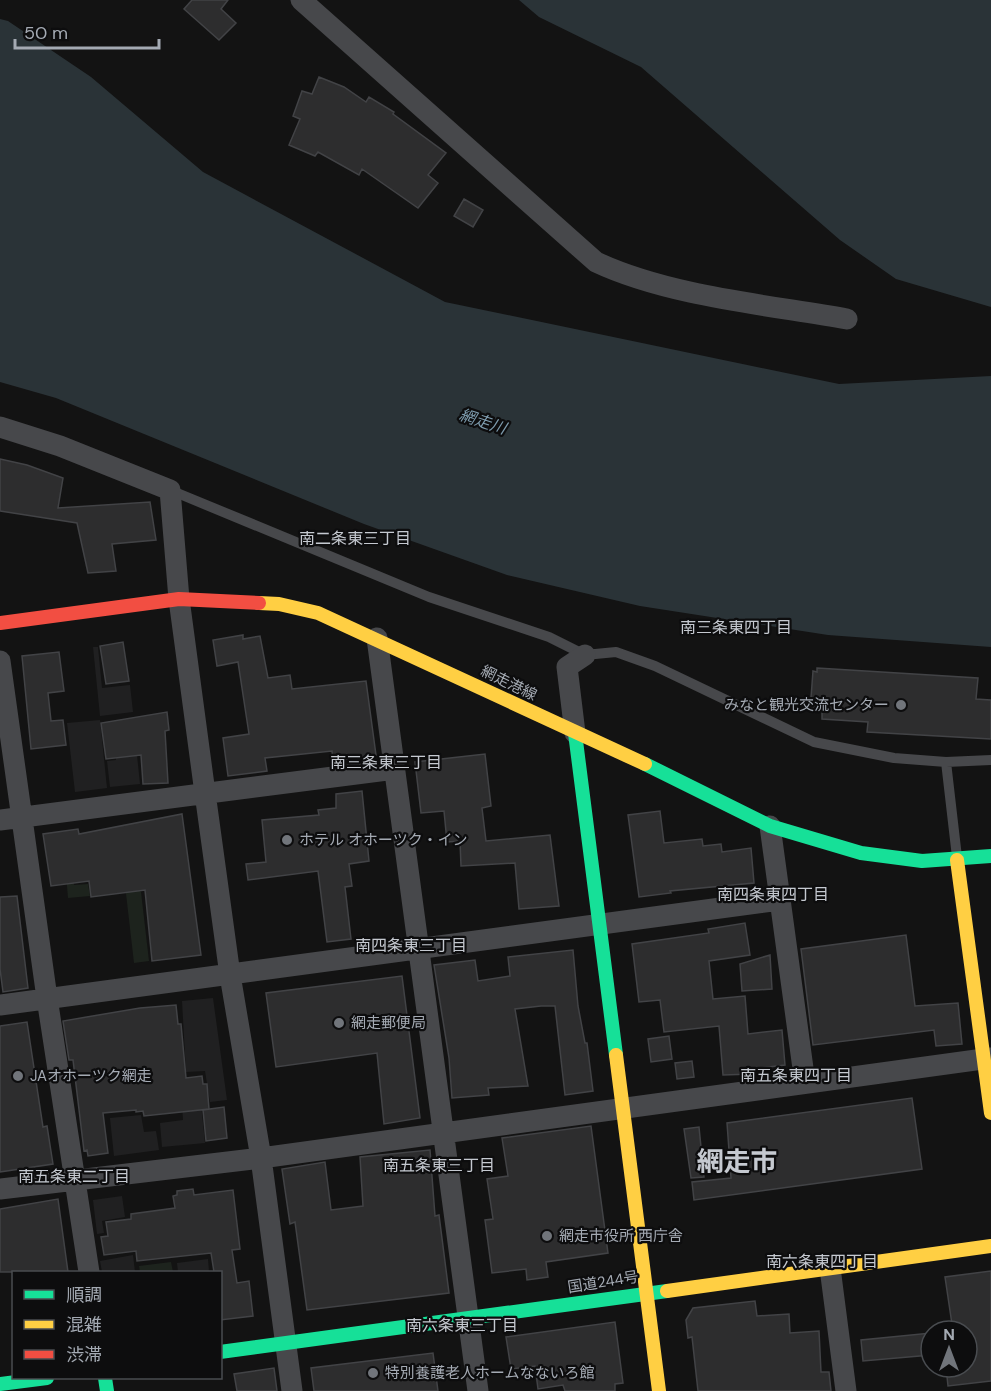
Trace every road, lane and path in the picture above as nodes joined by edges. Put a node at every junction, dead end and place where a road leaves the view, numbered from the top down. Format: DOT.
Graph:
graph roads {
  1 [pos="302,0"];
  2 [pos="847,320"];
  3 [pos="0,427"];
  4 [pos="170,490"];
  5 [pos="179,599"];
  6 [pos="0,623"];
  7 [pos="377,638"];
  8 [pos="585,655"];
  9 [pos="0,661"];
  10 [pos="575,733"];
  11 [pos="991,760"];
  12 [pos="946,762"];
  13 [pos="394,769"];
  14 [pos="205,793"];
  15 [pos="22,817"];
  16 [pos="0,820"];
  17 [pos="770,826"];
  18 [pos="991,856"];
  19 [pos="957,860"];
  20 [pos="780,900"];
  21 [pos="599,926"];
  22 [pos="419,951"];
  23 [pos="230,975"];
  24 [pos="47,999"];
  25 [pos="0,1005"];
  26 [pos="987,1058"];
  27 [pos="805,1083"];
  28 [pos="621,1108"];
  29 [pos="991,1113"];
  30 [pos="443,1133"];
  31 [pos="261,1158"];
  32 [pos="74,1180"];
  33 [pos="0,1189"];
  34 [pos="991,1246"];
  35 [pos="830,1268"];
  36 [pos="89,1271"];
  37 [pos="645,1293"];
  38 [pos="468,1320"];
  39 [pos="286,1342"];
  40 [pos="222,1352"];
  41 [pos="34,1379"];
  42 [pos="0,1384"];
  43 [pos="292,1391"];
  44 [pos="478,1391"];
  45 [pos="659,1391"];
  46 [pos="846,1391"];
  1 -- 2 [label="street"];
  3 -- 4 [label="street"];
  4 -- 5 [label="street"];
  4 -- 8 [label="lane"];
  5 -- 6 [label="main road, 網走港線"];
  5 -- 7 [label="main road, 網走港線"];
  5 -- 14 [label="street"];
  7 -- 10 [label="main road, 網走港線"];
  7 -- 13 [label="street"];
  8 -- 10 [label="street"];
  8 -- 12 [label="lane"];
  9 -- 15 [label="street"];
  10 -- 17 [label="main road, 網走港線"];
  10 -- 21 [label="main road"];
  11 -- 12 [label="lane"];
  12 -- 19 [label="lane"];
  13 -- 14 [label="street"];
  13 -- 22 [label="street"];
  14 -- 15 [label="street"];
  14 -- 23 [label="street"];
  15 -- 16 [label="street"];
  15 -- 24 [label="street"];
  17 -- 19 [label="main road, 網走港線"];
  17 -- 20 [label="street"];
  18 -- 19 [label="main road, 網走港線"];
  19 -- 26 [label="main road"];
  20 -- 21 [label="street"];
  20 -- 27 [label="street"];
  21 -- 22 [label="street"];
  21 -- 28 [label="main road"];
  22 -- 23 [label="street"];
  22 -- 30 [label="street"];
  23 -- 24 [label="street"];
  23 -- 31 [label="street"];
  24 -- 25 [label="street"];
  24 -- 32 [label="street"];
  26 -- 27 [label="street"];
  26 -- 29 [label="main road"];
  27 -- 28 [label="street"];
  28 -- 30 [label="street"];
  28 -- 37 [label="main road"];
  30 -- 31 [label="street"];
  30 -- 38 [label="street"];
  31 -- 32 [label="street"];
  31 -- 39 [label="street"];
  32 -- 33 [label="street"];
  32 -- 36 [label="street"];
  34 -- 35 [label="main road, 国道244号"];
  35 -- 37 [label="main road, 国道244号"];
  35 -- 46 [label="street"];
  37 -- 38 [label="main road, 国道244号"];
  37 -- 45 [label="main road"];
  38 -- 39 [label="main road, 国道244号"];
  38 -- 44 [label="street"];
  39 -- 40 [label="main road, 国道244号"];
  39 -- 43 [label="street"];
  41 -- 42 [label="main road"];
}
